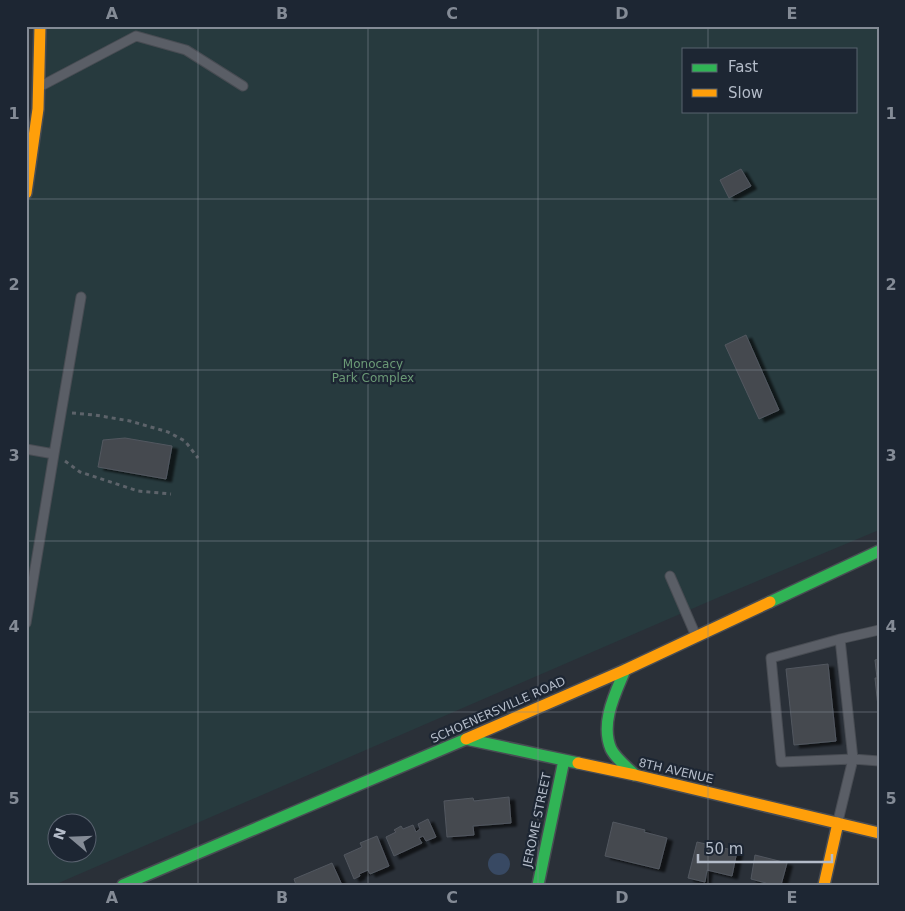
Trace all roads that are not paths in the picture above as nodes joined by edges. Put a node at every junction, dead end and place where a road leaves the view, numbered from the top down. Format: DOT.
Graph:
graph roads {
  1 [pos="40,26"];
  2 [pos="243,86"];
  3 [pos="38,93"];
  4 [pos="26,96"];
  5 [pos="26,193"];
  6 [pos="81,297"];
  7 [pos="26,449"];
  8 [pos="54,454"];
  9 [pos="879,551"];
  10 [pos="670,576"];
  11 [pos="26,623"];
  12 [pos="879,630"];
  13 [pos="696,636"];
  14 [pos="840,639"];
  15 [pos="624,670"];
  16 [pos="466,740"];
  17 [pos="853,758"];
  18 [pos="564,760"];
  19 [pos="879,761"];
  20 [pos="635,776"];
  21 [pos="838,824"];
  22 [pos="879,833"];
  23 [pos="123,885"];
  24 [pos="538,885"];
  25 [pos="824,885"];
  1 -- 3 [label="main road"];
  2 -- 3 [label="lane"];
  3 -- 4 [label="lane"];
  3 -- 5 [label="main road"];
  6 -- 8 [label="lane"];
  7 -- 8 [label="lane"];
  8 -- 11 [label="lane"];
  9 -- 13 [label="main road, SCHOENERSVILLE ROAD"];
  10 -- 13 [label="lane"];
  12 -- 14 [label="lane"];
  13 -- 15 [label="main road, SCHOENERSVILLE ROAD"];
  14 -- 17 [label="lane"];
  14 -- 17 [label="lane"];
  15 -- 16 [label="main road, SCHOENERSVILLE ROAD"];
  15 -- 20 [label="main road"];
  16 -- 18 [label="main road, 8TH AVENUE"];
  16 -- 23 [label="main road, SCHOENERSVILLE ROAD"];
  17 -- 19 [label="lane"];
  17 -- 21 [label="lane"];
  18 -- 20 [label="main road, 8TH AVENUE"];
  18 -- 24 [label="main road, JEROME STREET"];
  20 -- 21 [label="main road, 8TH AVENUE"];
  21 -- 22 [label="main road, 8TH AVENUE"];
  21 -- 25 [label="main road"];
}
